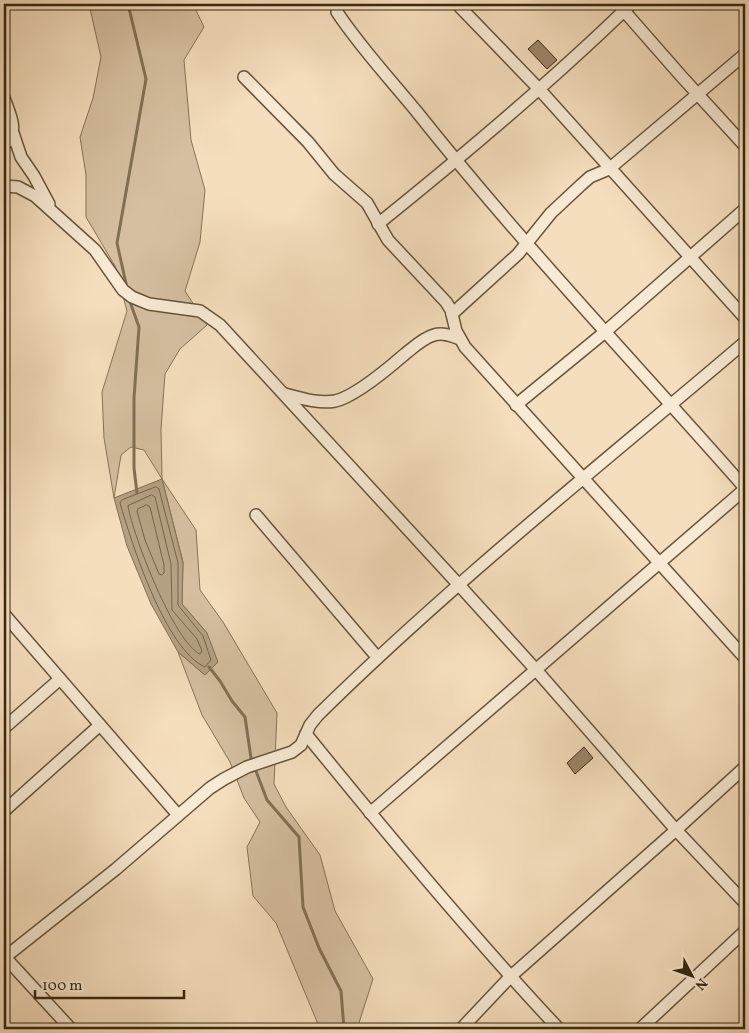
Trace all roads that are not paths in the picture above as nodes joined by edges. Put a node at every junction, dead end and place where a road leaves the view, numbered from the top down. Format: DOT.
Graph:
graph roads {
  1 [pos="457,4"];
  2 [pos="624,6"];
  3 [pos="337,12"];
  4 [pos="745,54"];
  5 [pos="244,76"];
  6 [pos="538,89"];
  7 [pos="698,94"];
  8 [pos="4,98"];
  9 [pos="13,132"];
  10 [pos="4,145"];
  11 [pos="745,146"];
  12 [pos="456,162"];
  13 [pos="609,169"];
  14 [pos="4,186"];
  15 [pos="745,209"];
  16 [pos="53,212"];
  17 [pos="378,224"];
  18 [pos="527,245"];
  19 [pos="690,258"];
  20 [pos="452,314"];
  21 [pos="745,318"];
  22 [pos="605,332"];
  23 [pos="460,339"];
  24 [pos="745,342"];
  25 [pos="285,394"];
  26 [pos="516,405"];
  27 [pos="672,405"];
  28 [pos="584,478"];
  29 [pos="745,489"];
  30 [pos="256,515"];
  31 [pos="659,562"];
  32 [pos="459,585"];
  33 [pos="4,614"];
  34 [pos="377,657"];
  35 [pos="745,658"];
  36 [pos="536,671"];
  37 [pos="60,679"];
  38 [pos="100,726"];
  39 [pos="4,728"];
  40 [pos="306,734"];
  41 [pos="745,767"];
  42 [pos="4,811"];
  43 [pos="370,813"];
  44 [pos="178,815"];
  45 [pos="676,830"];
  46 [pos="745,904"];
  47 [pos="745,931"];
  48 [pos="4,957"];
  49 [pos="510,976"];
  50 [pos="71,1029"];
  51 [pos="461,1029"];
  52 [pos="559,1029"];
  53 [pos="640,1029"];
  1 -- 6 [label="street"];
  2 -- 6 [label="street"];
  2 -- 7 [label="street"];
  3 -- 12 [label="street"];
  4 -- 7 [label="street"];
  5 -- 17 [label="street"];
  6 -- 12 [label="street"];
  6 -- 13 [label="street"];
  7 -- 11 [label="street"];
  7 -- 13 [label="street"];
  8 -- 9 [label="street"];
  9 -- 10 [label="street"];
  9 -- 16 [label="street"];
  12 -- 17 [label="street"];
  12 -- 18 [label="street"];
  13 -- 18 [label="street"];
  13 -- 19 [label="street"];
  14 -- 16 [label="street"];
  15 -- 19 [label="street"];
  16 -- 25 [label="street"];
  17 -- 20 [label="street"];
  18 -- 20 [label="street"];
  18 -- 22 [label="street"];
  19 -- 21 [label="street"];
  19 -- 22 [label="street"];
  20 -- 23 [label="street"];
  22 -- 26 [label="street"];
  22 -- 27 [label="street"];
  23 -- 25 [label="street"];
  23 -- 26 [label="street"];
  24 -- 27 [label="street"];
  25 -- 32 [label="street"];
  26 -- 28 [label="street"];
  27 -- 28 [label="street"];
  27 -- 29 [label="street"];
  28 -- 31 [label="street"];
  28 -- 32 [label="street"];
  29 -- 31 [label="street"];
  30 -- 34 [label="street"];
  31 -- 35 [label="street"];
  31 -- 36 [label="street"];
  32 -- 34 [label="street"];
  32 -- 36 [label="street"];
  33 -- 37 [label="street"];
  34 -- 40 [label="street"];
  36 -- 43 [label="street"];
  36 -- 45 [label="street"];
  37 -- 38 [label="street"];
  37 -- 39 [label="street"];
  38 -- 42 [label="street"];
  38 -- 44 [label="street"];
  40 -- 43 [label="street"];
  40 -- 44 [label="street"];
  41 -- 45 [label="street"];
  43 -- 49 [label="street"];
  44 -- 48 [label="street"];
  45 -- 46 [label="street"];
  45 -- 49 [label="street"];
  47 -- 53 [label="street"];
  48 -- 50 [label="street"];
  49 -- 51 [label="street"];
  49 -- 52 [label="street"];
}
